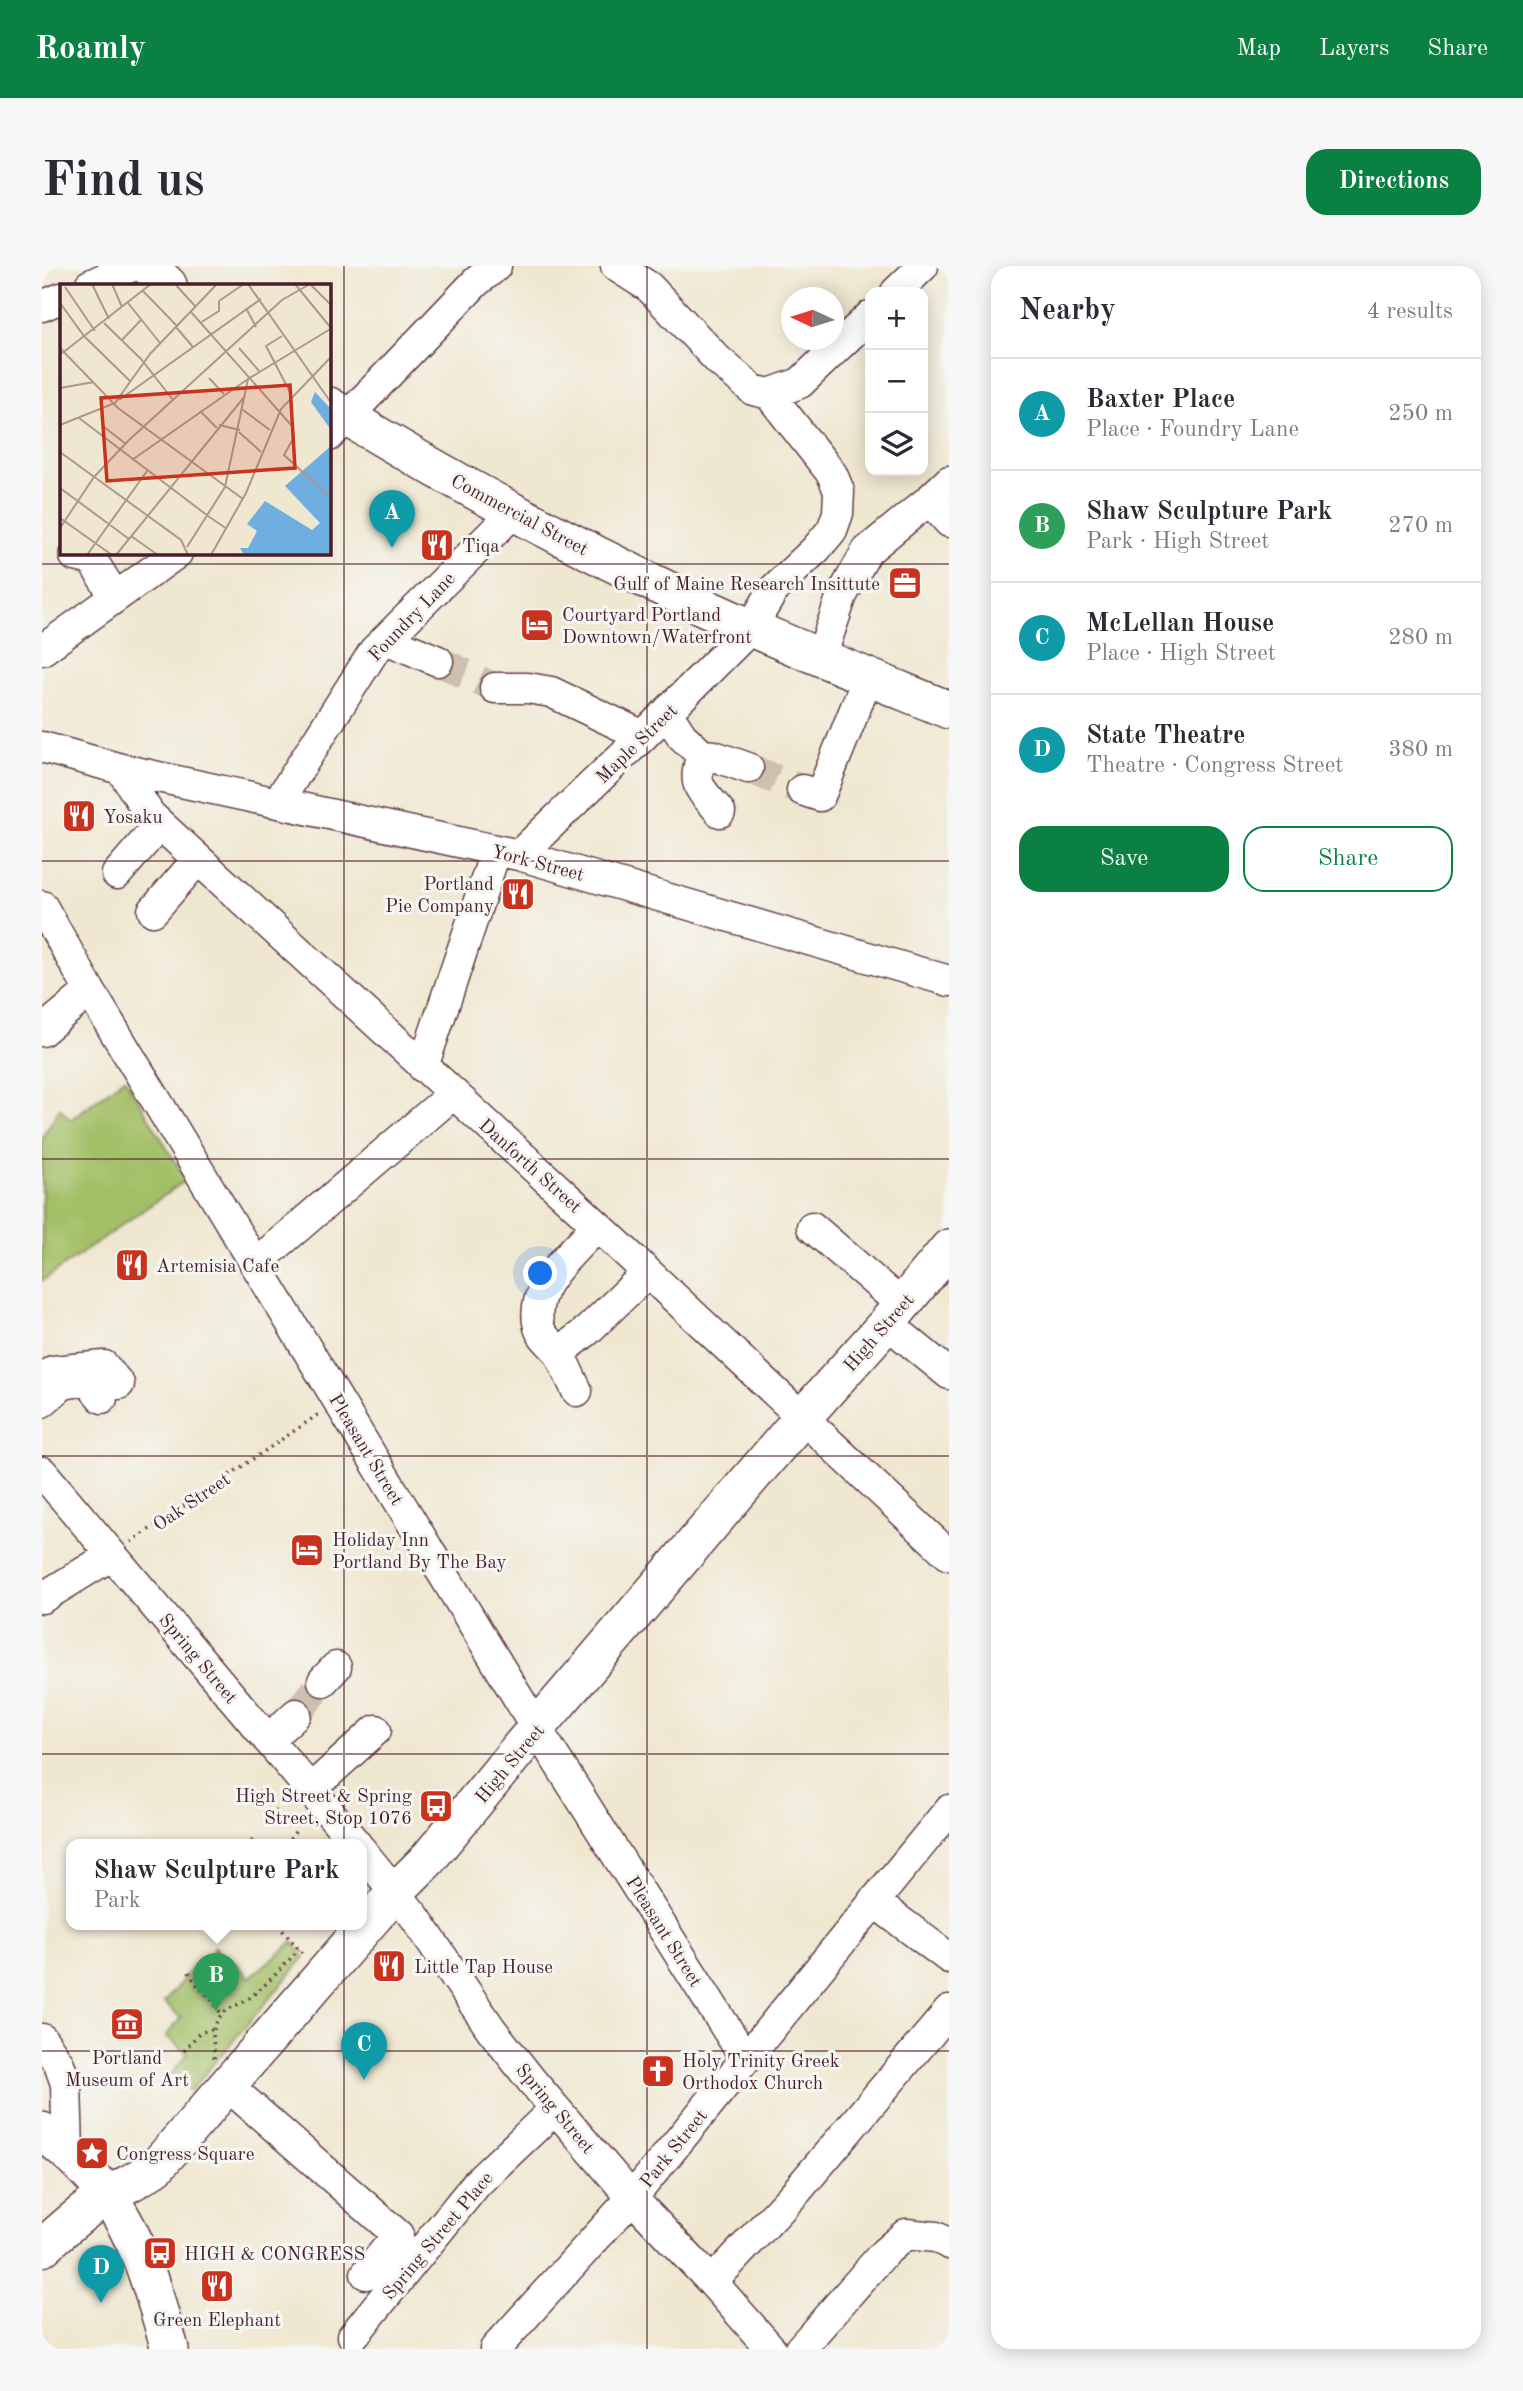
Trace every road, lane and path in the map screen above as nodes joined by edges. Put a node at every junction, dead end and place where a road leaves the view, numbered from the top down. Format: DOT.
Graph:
graph roads {
  1 [pos="132,266"];
  2 [pos="148,266"];
  3 [pos="923,266"];
  4 [pos="492,267"];
  5 [pos="632,270"];
  6 [pos="92,284"];
  7 [pos="166,284"];
  8 [pos="901,287"];
  9 [pos="60,298"];
  10 [pos="42,306"];
  11 [pos="865,321"];
  12 [pos="769,394"];
  13 [pos="335,420"];
  14 [pos="942,501"];
  15 [pos="514,512"];
  16 [pos="174,555"];
  17 [pos="751,628"];
  18 [pos="386,639"];
  19 [pos="42,650"];
  20 [pos="821,657"];
  21 [pos="438,662"];
  22 [pos="867,677"];
  23 [pos="495,688"];
  24 [pos="949,710"];
  25 [pos="667,713"];
  26 [pos="643,736"];
  27 [pos="42,747"];
  28 [pos="702,755"];
  29 [pos="748,768"];
  30 [pos="121,769"];
  31 [pos="803,789"];
  32 [pos="278,802"];
  33 [pos="720,812"];
  34 [pos="160,824"];
  35 [pos="507,853"];
  36 [pos="198,859"];
  37 [pos="117,874"];
  38 [pos="42,906"];
  39 [pos="153,911"];
  40 [pos="949,981"];
  41 [pos="90,991"];
  42 [pos="42,1031"];
  43 [pos="423,1067"];
  44 [pos="453,1094"];
  45 [pos="597,1225"];
  46 [pos="812,1227"];
  47 [pos="949,1248"];
  48 [pos="255,1264"];
  49 [pos="647,1273"];
  50 [pos="895,1314"];
  51 [pos="559,1353"];
  52 [pos="949,1374"];
  53 [pos="42,1381"];
  54 [pos="577,1391"];
  55 [pos="338,1401"];
  56 [pos="42,1402"];
  57 [pos="802,1418"];
  58 [pos="42,1472"];
  59 [pos="112,1555"];
  60 [pos="949,1555"];
  61 [pos="42,1598"];
  62 [pos="296,1714"];
  63 [pos="537,1729"];
  64 [pos="376,1730"];
  65 [pos="268,1741"];
  66 [pos="264,1789"];
  67 [pos="310,1790"];
  68 [pos="249,1801"];
  69 [pos="279,1808"];
  70 [pos="949,1810"];
  71 [pos="264,1819"];
  72 [pos="297,1829"];
  73 [pos="290,1839"];
  74 [pos="351,1839"];
  75 [pos="367,1857"];
  76 [pos="396,1892"];
  77 [pos="873,1901"];
  78 [pos="367,1922"];
  79 [pos="282,1930"];
  80 [pos="360,1930"];
  81 [pos="299,1949"];
  82 [pos="949,1958"];
  83 [pos="308,1960"];
  84 [pos="189,1972"];
  85 [pos="949,2011"];
  86 [pos="221,2015"];
  87 [pos="213,2029"];
  88 [pos="42,2039"];
  89 [pos="184,2051"];
  90 [pos="745,2058"];
  91 [pos="221,2075"];
  92 [pos="555,2109"];
  93 [pos="55,2142"];
  94 [pos="108,2196"];
  95 [pos="632,2198"];
  96 [pos="949,2244"];
  97 [pos="42,2248"];
  98 [pos="366,2274"];
  99 [pos="712,2282"];
  100 [pos="353,2336"];
  101 [pos="170,2349"];
  102 [pos="495,2349"];
  103 [pos="771,2349"];
  104 [pos="800,2349"];
  1 -- 6 [label="street"];
  2 -- 7 [label="main road"];
  3 -- 8 [label="street"];
  4 -- 13 [label="street"];
  5 -- 12 [label="street"];
  9 -- 10 [label="street"];
  11 -- 12 [label="street"];
  12 -- 17 [label="street, Maple Street"];
  13 -- 15 [label="main road, Commercial Street"];
  14 -- 20 [label="street"];
  15 -- 17 [label="main road, Commercial Street"];
  15 -- 18 [label="street, Foundry Lane"];
  16 -- 19 [label="street"];
  17 -- 20 [label="main road, Commercial Street"];
  17 -- 25 [label="street, Maple Street"];
  18 -- 21 [label="street"];
  18 -- 32 [label="street, Foundry Lane"];
  20 -- 22 [label="main road, Commercial Street"];
  22 -- 24 [label="main road, Commercial Street"];
  22 -- 31 [label="street"];
  23 -- 26 [label="street"];
  25 -- 26 [label="street, Maple Street"];
  25 -- 28 [label="street"];
  26 -- 35 [label="street, Maple Street"];
  27 -- 30 [label="street, York Street"];
  28 -- 29 [label="street"];
  28 -- 33 [label="street"];
  30 -- 32 [label="street, York Street"];
  30 -- 34 [label="street, Danforth Street"];
  32 -- 35 [label="street, York Street"];
  34 -- 36 [label="street, Danforth Street"];
  34 -- 37 [label="street"];
  35 -- 40 [label="street, York Street"];
  35 -- 43 [label="street, Maple Street"];
  36 -- 39 [label="street"];
  36 -- 43 [label="street, Danforth Street"];
  38 -- 41 [label="street, Pleasant Street"];
  41 -- 42 [label="street"];
  41 -- 48 [label="street, Pleasant Street"];
  43 -- 44 [label="street, Danforth Street"];
  44 -- 45 [label="street, Danforth Street"];
  44 -- 48 [label="street"];
  45 -- 49 [label="street, Danforth Street"];
  45 -- 51 [label="street"];
  46 -- 50 [label="street"];
  47 -- 50 [label="main road, High Street"];
  48 -- 55 [label="street, Pleasant Street"];
  49 -- 51 [label="street"];
  49 -- 57 [label="street, Danforth Street"];
  50 -- 52 [label="street"];
  50 -- 57 [label="main road, High Street"];
  51 -- 54 [label="street"];
  53 -- 56 [label="street"];
  55 -- 59 [label="path, Oak Street"];
  55 -- 63 [label="street, Pleasant Street"];
  57 -- 60 [label="street, Danforth Street"];
  57 -- 63 [label="main road, High Street"];
  58 -- 59 [label="street, Spring Street"];
  59 -- 61 [label="street"];
  59 -- 65 [label="street, Spring Street"];
  62 -- 65 [label="street"];
  63 -- 76 [label="main road, High Street"];
  63 -- 90 [label="street, Pleasant Street"];
  64 -- 67 [label="street"];
  65 -- 67 [label="street, Spring Street"];
  66 -- 68 [label="path"];
  67 -- 74 [label="street, Spring Street"];
  69 -- 71 [label="path"];
  70 -- 77 [label="street, Park Street"];
  72 -- 73 [label="path"];
  75 -- 76 [label="street, Spring Street"];
  76 -- 78 [label="main road, High Street"];
  76 -- 92 [label="street, Spring Street"];
  77 -- 82 [label="street"];
  77 -- 90 [label="street, Park Street"];
  79 -- 81 [label="path"];
  80 -- 91 [label="main road, High Street"];
  81 -- 83 [label="path"];
  81 -- 86 [label="path"];
  84 -- 86 [label="path"];
  85 -- 99 [label="street"];
  86 -- 87 [label="path"];
  87 -- 89 [label="path"];
  87 -- 91 [label="path"];
  88 -- 93 [label="street"];
  90 -- 95 [label="street, Park Street"];
  91 -- 94 [label="main road, High Street"];
  91 -- 98 [label="street"];
  92 -- 95 [label="street, Spring Street"];
  92 -- 100 [label="street, Spring Street Place"];
  93 -- 94 [label="main road"];
  94 -- 97 [label="main road, High Street"];
  94 -- 101 [label="main road"];
  95 -- 99 [label="street, Spring Street"];
  95 -- 102 [label="street, Park Street"];
  96 -- 104 [label="street"];
  99 -- 103 [label="street, Spring Street"];
}
